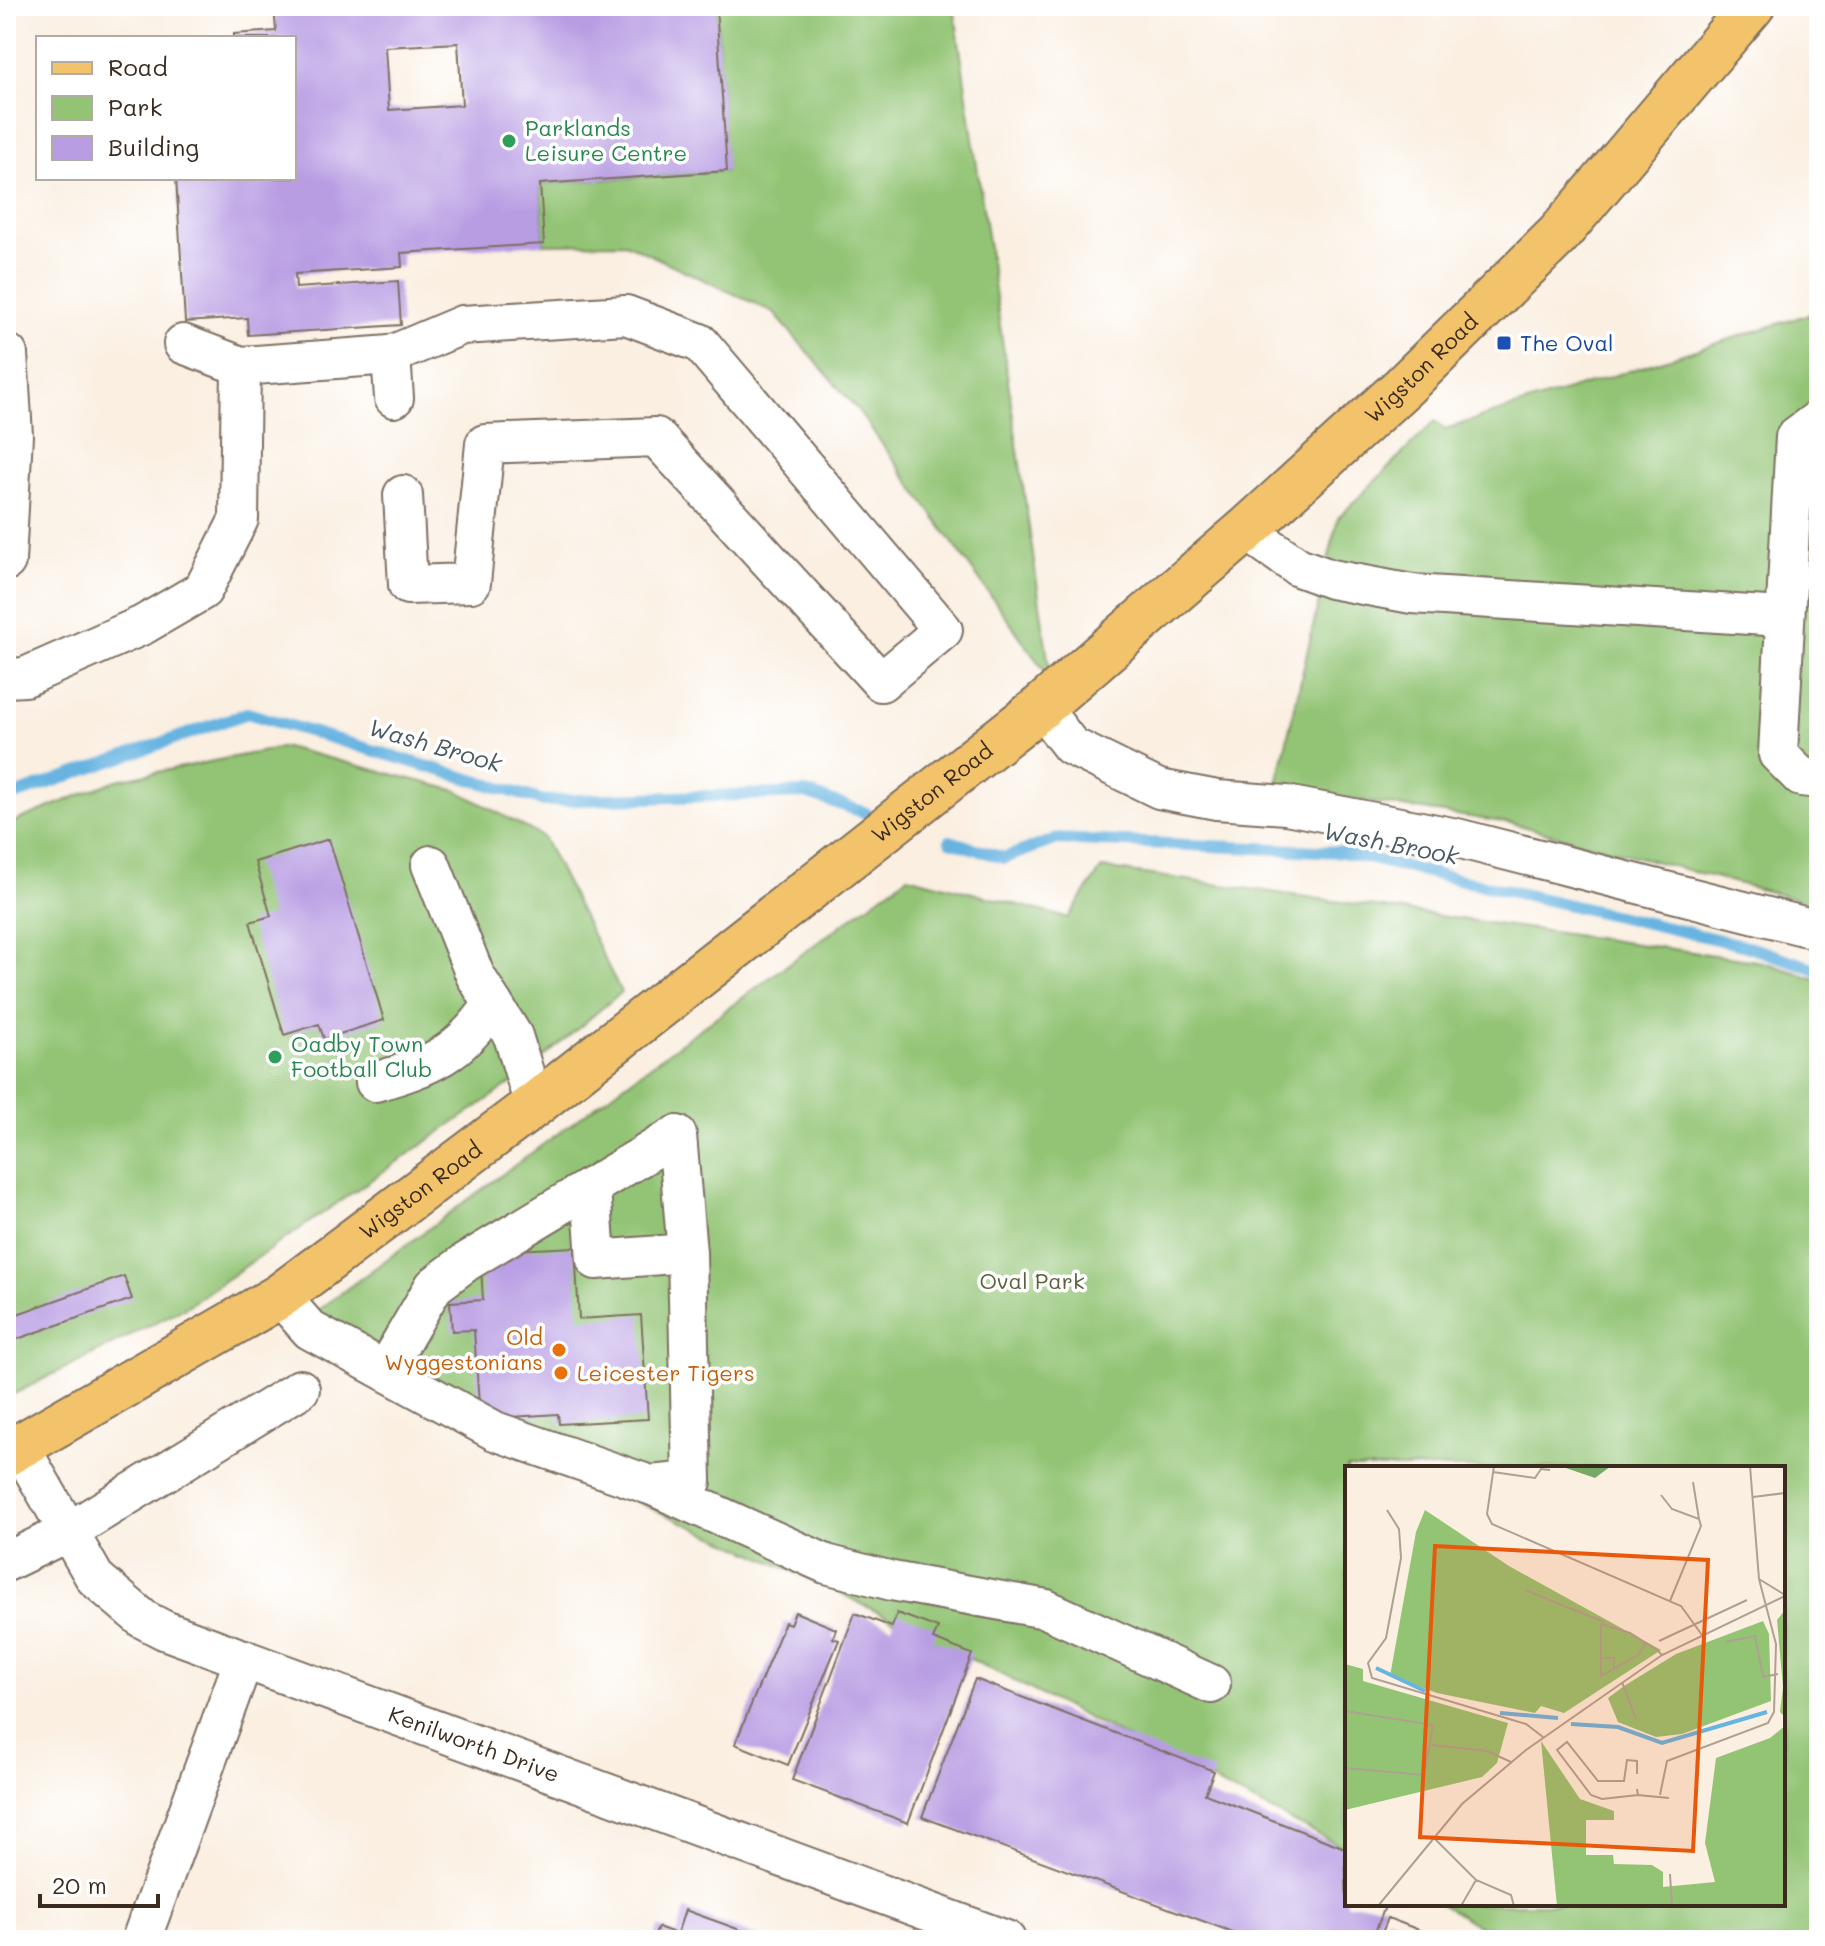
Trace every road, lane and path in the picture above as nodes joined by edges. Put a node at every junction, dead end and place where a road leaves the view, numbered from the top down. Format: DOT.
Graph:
graph roads {
  1 [pos="1749,7"];
  2 [pos="183,344"];
  3 [pos="8,354"];
  4 [pos="391,355"];
  5 [pos="241,366"];
  6 [pos="394,398"];
  7 [pos="1819,419"];
  8 [pos="403,495"];
  9 [pos="1246,530"];
  10 [pos="6,561"];
  11 [pos="1783,617"];
  12 [pos="6,678"];
  13 [pos="1041,707"];
  14 [pos="1819,779"];
  15 [pos="431,865"];
  16 [pos="1819,930"];
  17 [pos="493,1004"];
  18 [pos="375,1082"];
  19 [pos="534,1105"];
  20 [pos="591,1187"];
  21 [pos="687,1253"];
  22 [pos="280,1296"];
  23 [pos="385,1370"];
  24 [pos="300,1389"];
  25 [pos="13,1451"];
  26 [pos="650,1485"];
  27 [pos="68,1532"];
  28 [pos="6,1562"];
  29 [pos="244,1659"];
  30 [pos="1211,1684"];
  31 [pos="141,1940"];
  32 [pos="1006,1940"];
  1 -- 9 [label="main road, Wigston Road"];
  2 -- 5 [label="street"];
  3 -- 10 [label="street"];
  4 -- 5 [label="street"];
  4 -- 6 [label="street"];
  4 -- 8 [label="street"];
  5 -- 12 [label="street"];
  7 -- 11 [label="street"];
  9 -- 11 [label="street"];
  9 -- 13 [label="main road, Wigston Road"];
  11 -- 14 [label="street"];
  13 -- 16 [label="street"];
  13 -- 19 [label="main road, Wigston Road"];
  15 -- 17 [label="street"];
  17 -- 18 [label="street"];
  17 -- 19 [label="street"];
  19 -- 22 [label="main road, Wigston Road"];
  20 -- 21 [label="street"];
  20 -- 21 [label="street"];
  20 -- 23 [label="street"];
  21 -- 26 [label="street"];
  22 -- 23 [label="street"];
  22 -- 25 [label="main road, Wigston Road"];
  23 -- 26 [label="street"];
  24 -- 27 [label="street"];
  25 -- 27 [label="street, Kenilworth Drive"];
  26 -- 30 [label="street"];
  27 -- 28 [label="street"];
  27 -- 29 [label="street, Kenilworth Drive"];
  29 -- 31 [label="street"];
  29 -- 32 [label="street, Kenilworth Drive"];
}
